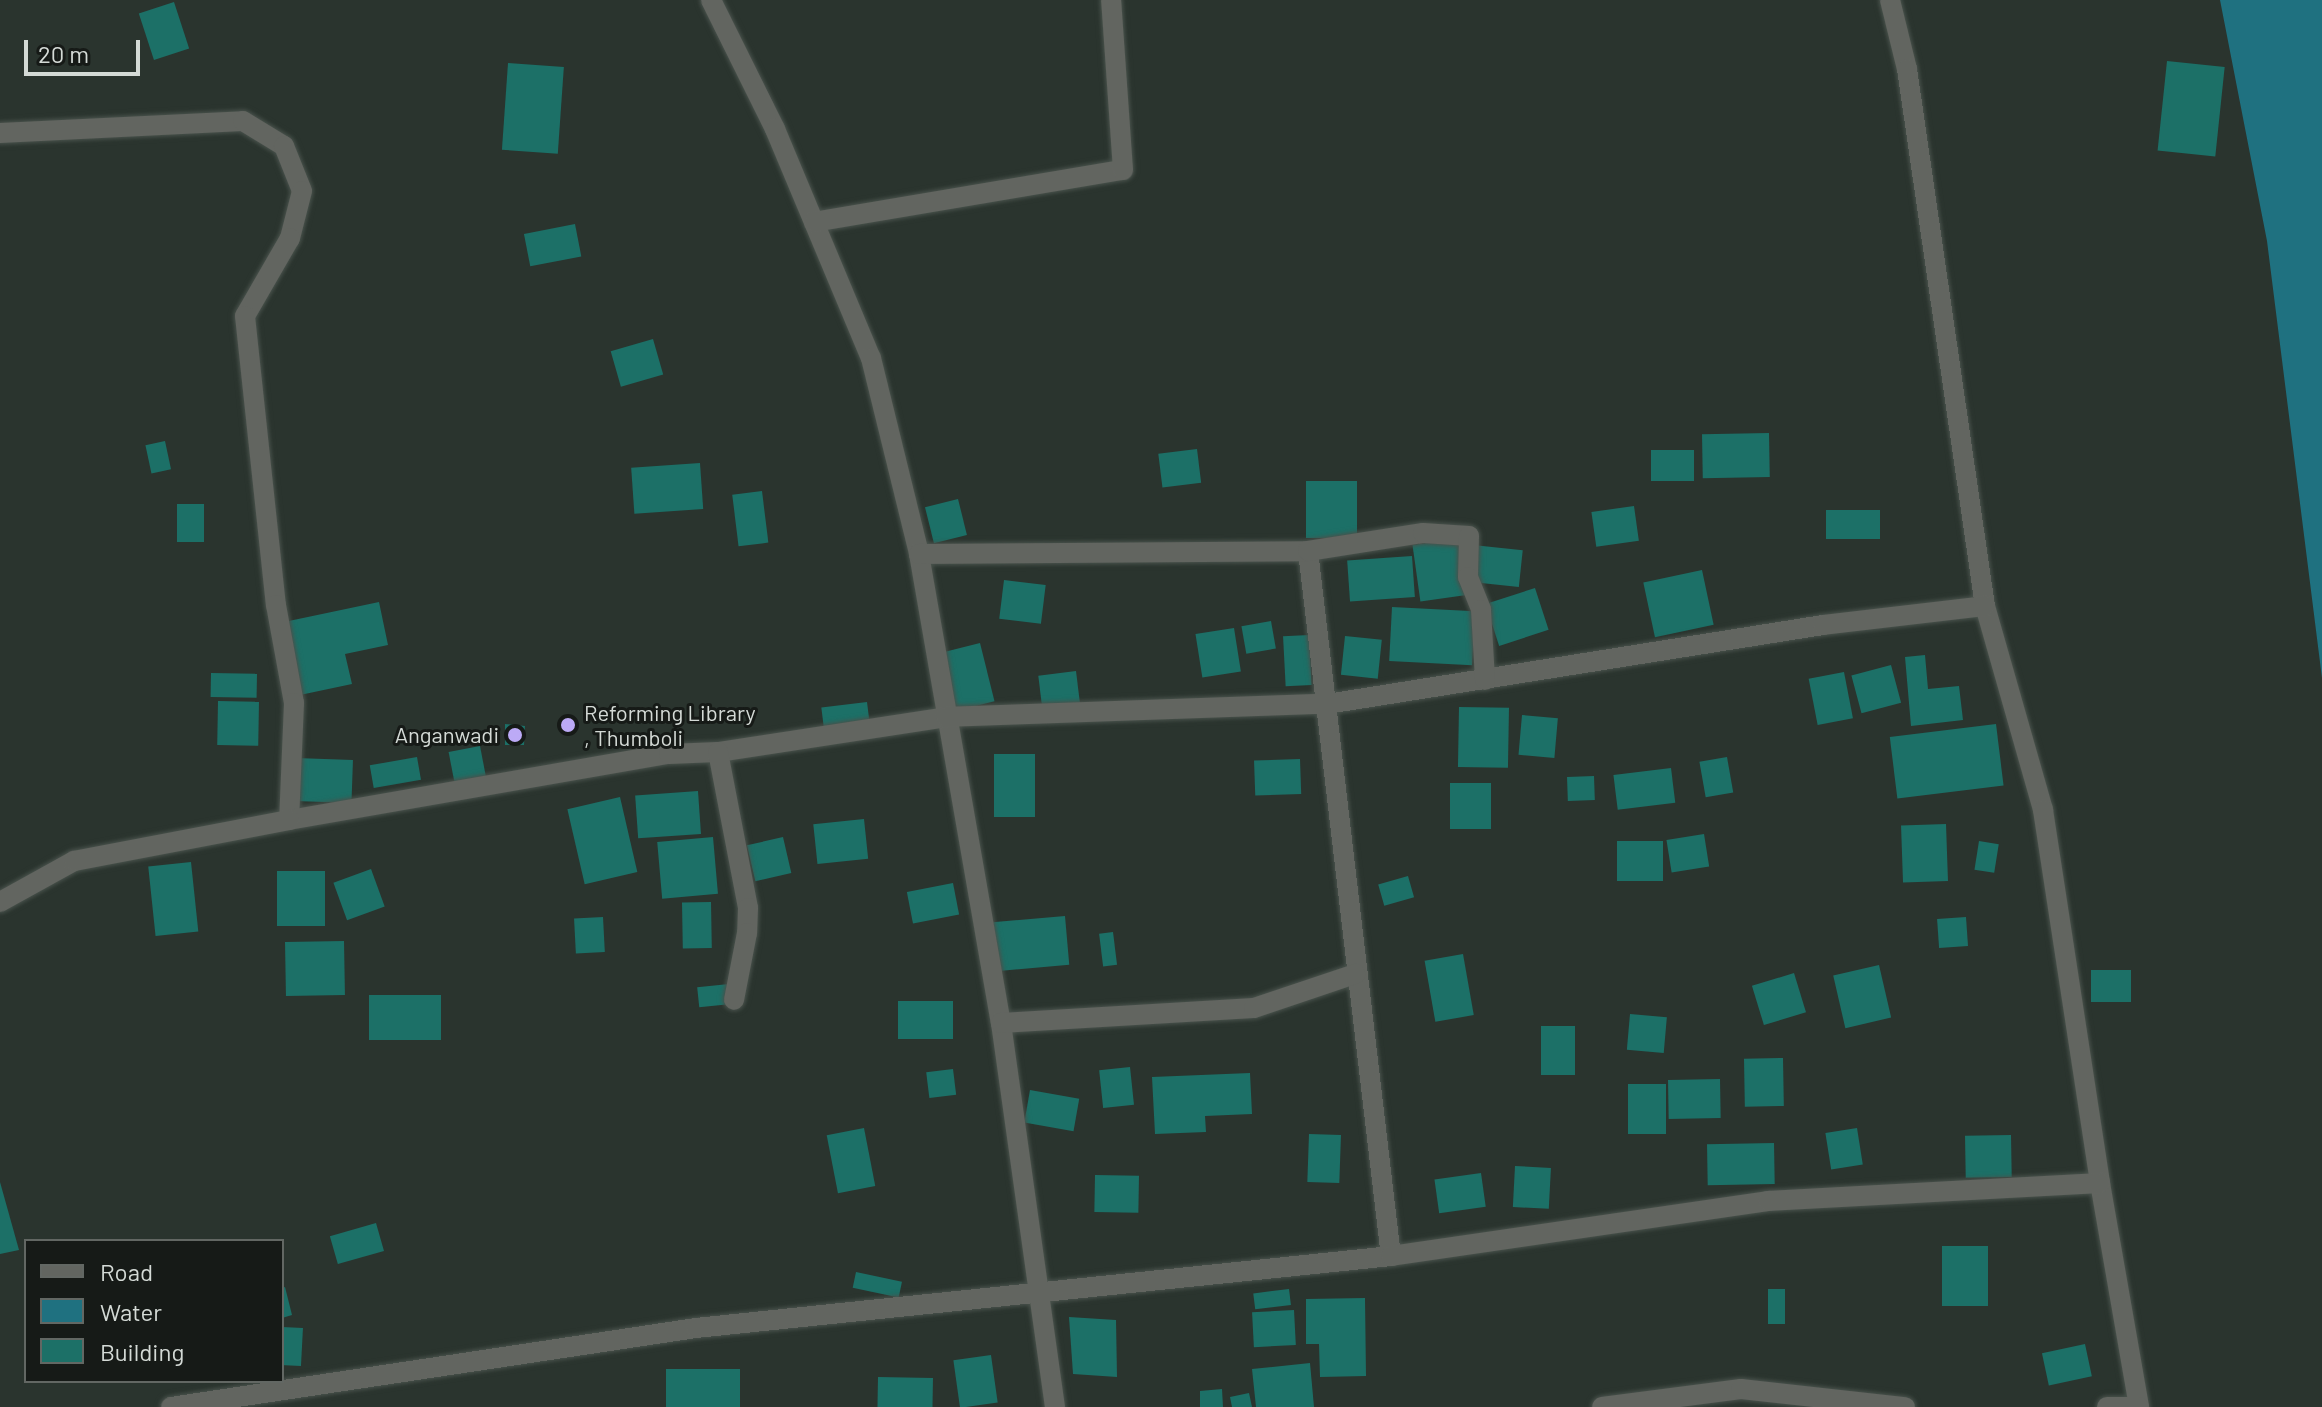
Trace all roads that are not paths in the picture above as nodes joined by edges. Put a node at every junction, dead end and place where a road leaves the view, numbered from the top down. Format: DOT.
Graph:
graph roads {
  1 [pos="711,0"];
  2 [pos="1111,0"];
  3 [pos="1890,0"];
  4 [pos="0,133"];
  5 [pos="814,222"];
  6 [pos="1308,551"];
  7 [pos="919,554"];
  8 [pos="1985,606"];
  9 [pos="1485,680"];
  10 [pos="1327,704"];
  11 [pos="946,717"];
  12 [pos="718,752"];
  13 [pos="289,820"];
  14 [pos="0,902"];
  15 [pos="1355,974"];
  16 [pos="734,1000"];
  17 [pos="1001,1023"];
  18 [pos="2100,1183"];
  19 [pos="1391,1256"];
  20 [pos="1038,1295"];
  21 [pos="171,1407"];
  22 [pos="1055,1407"];
  23 [pos="1602,1407"];
  24 [pos="1905,1407"];
  25 [pos="2107,1407"];
  26 [pos="2139,1407"];
  1 -- 5 [label="street"];
  2 -- 5 [label="street"];
  3 -- 8 [label="street"];
  4 -- 13 [label="street"];
  5 -- 7 [label="street"];
  6 -- 7 [label="street"];
  6 -- 9 [label="street"];
  6 -- 10 [label="street"];
  7 -- 11 [label="street"];
  8 -- 9 [label="street"];
  8 -- 18 [label="street"];
  9 -- 10 [label="street"];
  10 -- 11 [label="street"];
  10 -- 15 [label="street"];
  11 -- 12 [label="street"];
  11 -- 17 [label="street"];
  12 -- 13 [label="street"];
  12 -- 16 [label="street"];
  13 -- 14 [label="street"];
  15 -- 17 [label="street"];
  15 -- 19 [label="street"];
  17 -- 20 [label="street"];
  18 -- 19 [label="street"];
  18 -- 26 [label="street"];
  19 -- 20 [label="street"];
  20 -- 21 [label="street"];
  20 -- 22 [label="street"];
  23 -- 24 [label="street"];
  25 -- 26 [label="street"];
}
